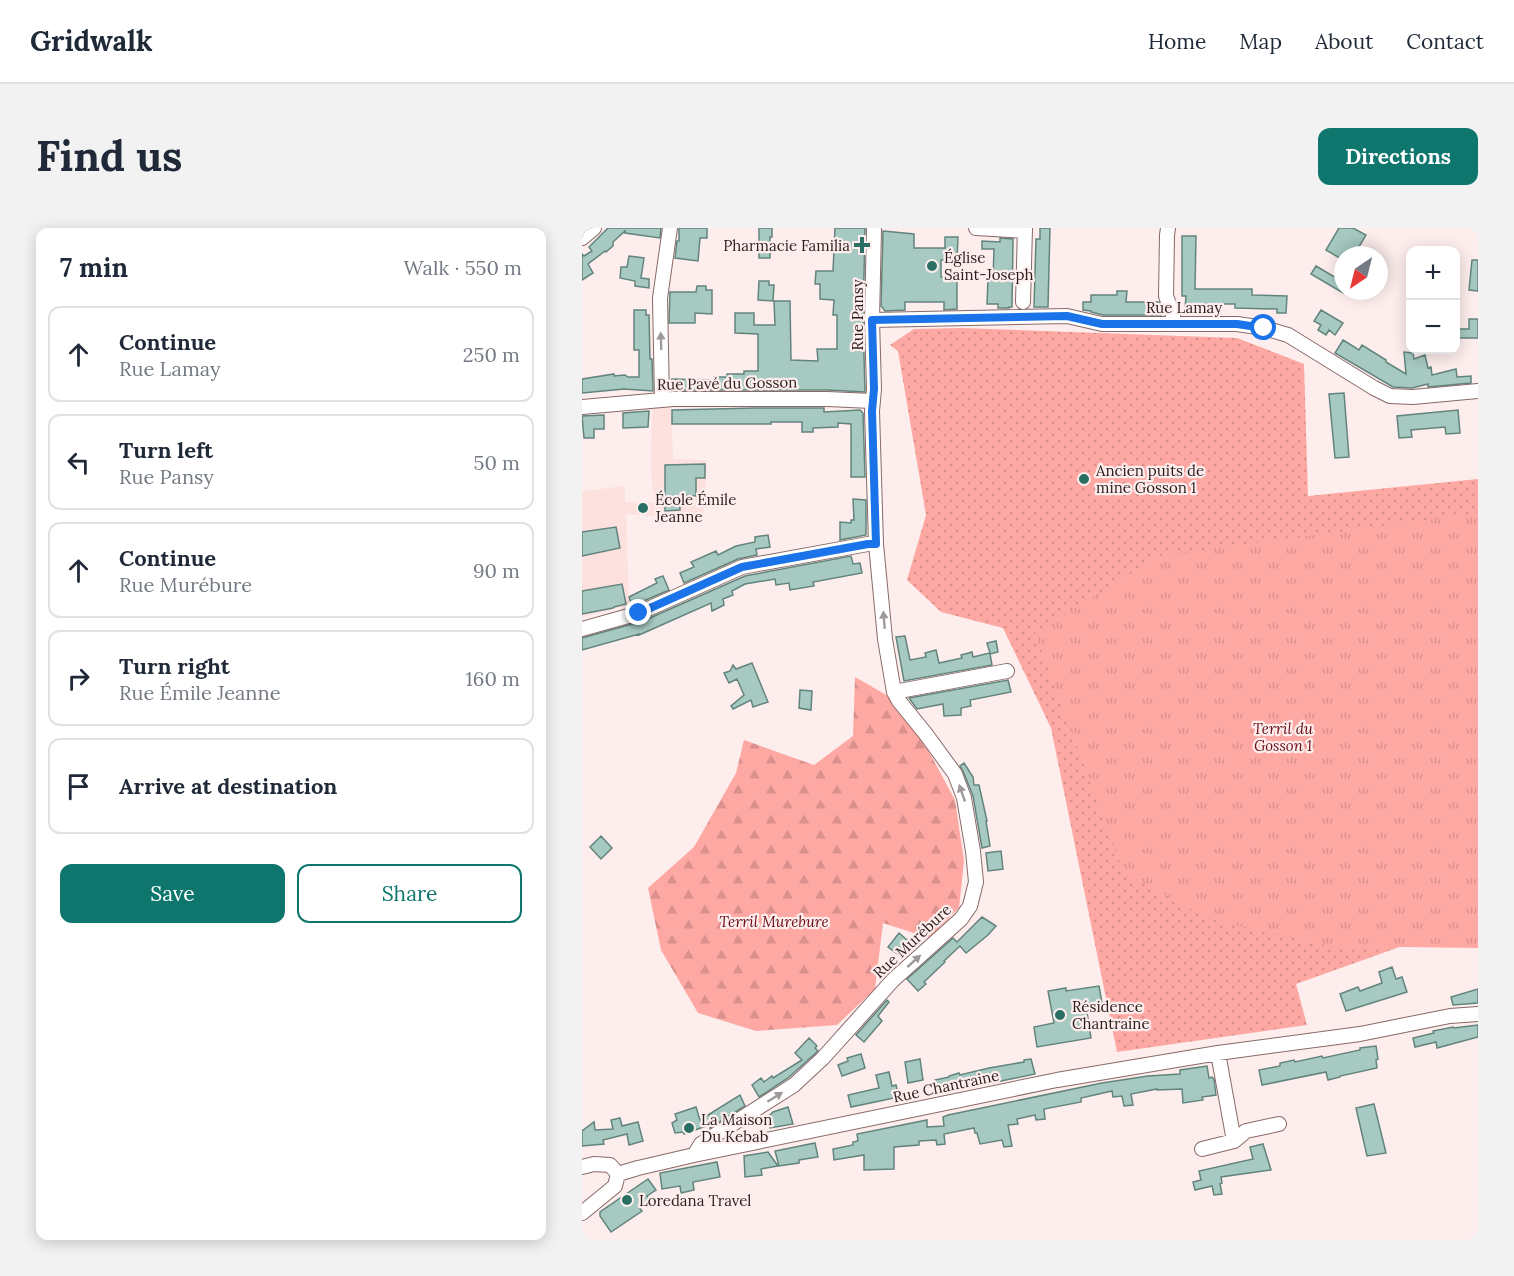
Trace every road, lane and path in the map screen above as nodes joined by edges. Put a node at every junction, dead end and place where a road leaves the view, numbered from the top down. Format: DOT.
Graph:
graph roads {
  1 [pos="594,228"];
  2 [pos="670,228"];
  3 [pos="874,228"];
  4 [pos="975,228"];
  5 [pos="1168,228"];
  6 [pos="1025,229"];
  7 [pos="582,238"];
  8 [pos="1023,302"];
  9 [pos="872,320"];
  10 [pos="1173,324"];
  11 [pos="1478,391"];
  12 [pos="662,400"];
  13 [pos="872,401"];
  14 [pos="582,407"];
  15 [pos="876,544"];
  16 [pos="582,629"];
  17 [pos="1007,670"];
  18 [pos="894,692"];
  19 [pos="1478,1014"];
  20 [pos="1218,1053"];
  21 [pos="1279,1124"];
  22 [pos="1234,1141"];
  23 [pos="1202,1149"];
  24 [pos="688,1156"];
  25 [pos="582,1167"];
  26 [pos="618,1174"];
  27 [pos="582,1213"];
  1 -- 7 [label="street"];
  12 -- 2 [label="street, one-way"];
  3 -- 9 [label="street, Rue Pansy"];
  4 -- 6 [label="street"];
  5 -- 10 [label="street"];
  6 -- 8 [label="street"];
  9 -- 10 [label="street, Rue Lamay"];
  9 -- 13 [label="street, Rue Pansy"];
  10 -- 11 [label="street, Rue Lamay"];
  12 -- 13 [label="street, Rue Pavé du Gosson"];
  12 -- 14 [label="street, Rue Pavé du Gosson"];
  13 -- 15 [label="street, Rue Murébure"];
  15 -- 16 [label="street"];
  18 -- 15 [label="street, Rue Murébure, one-way"];
  17 -- 18 [label="street"];
  24 -- 18 [label="street, Rue Murébure, one-way"];
  19 -- 20 [label="street, Rue Chantraine"];
  20 -- 22 [label="street"];
  20 -- 24 [label="street, Rue Chantraine"];
  21 -- 22 [label="street"];
  22 -- 23 [label="street"];
  24 -- 26 [label="street, Rue Chantraine"];
  25 -- 26 [label="street"];
  26 -- 27 [label="street"];
}
